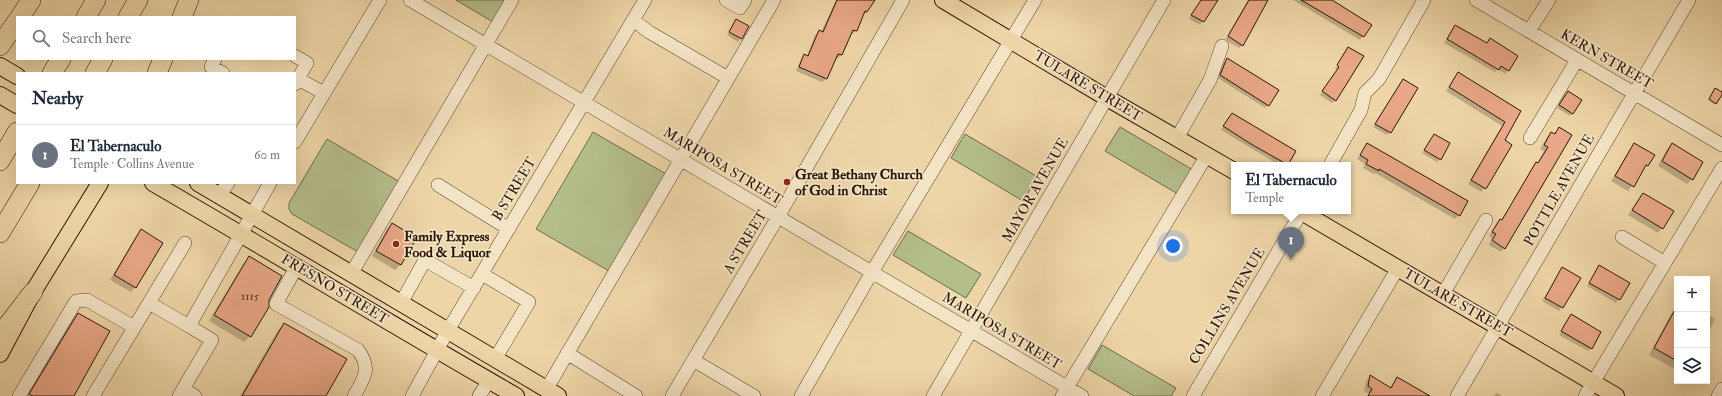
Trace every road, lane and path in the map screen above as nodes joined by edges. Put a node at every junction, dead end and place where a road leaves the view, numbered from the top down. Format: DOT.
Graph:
graph roads {
  1 [pos="31,0"];
  2 [pos="96,0"];
  3 [pos="138,0"];
  4 [pos="189,0"];
  5 [pos="380,0"];
  6 [pos="410,0"];
  7 [pos="512,0"];
  8 [pos="645,0"];
  9 [pos="726,0"];
  10 [pos="745,0"];
  11 [pos="774,0"];
  12 [pos="903,0"];
  13 [pos="943,0"];
  14 [pos="1035,0"];
  15 [pos="1164,0"];
  16 [pos="1424,0"];
  17 [pos="1476,0"];
  18 [pos="1549,0"];
  19 [pos="1689,0"];
  20 [pos="21,16"];
  21 [pos="87,16"];
  22 [pos="129,16"];
  23 [pos="182,16"];
  24 [pos="633,20"];
  25 [pos="16,22"];
  26 [pos="1530,31"];
  27 [pos="1011,40"];
  28 [pos="485,44"];
  29 [pos="0,46"];
  30 [pos="1222,46"];
  31 [pos="296,57"];
  32 [pos="60,60"];
  33 [pos="102,60"];
  34 [pos="163,60"];
  35 [pos="214,60"];
  36 [pos="1576,60"];
  37 [pos="53,72"];
  38 [pos="96,72"];
  39 [pos="157,72"];
  40 [pos="221,72"];
  41 [pos="728,78"];
  42 [pos="296,82"];
  43 [pos="324,93"];
  44 [pos="1634,93"];
  45 [pos="0,95"];
  46 [pos="1107,98"];
  47 [pos="584,103"];
  48 [pos="16,104"];
  49 [pos="16,134"];
  50 [pos="296,138"];
  51 [pos="1177,138"];
  52 [pos="1530,138"];
  53 [pos="1722,144"];
  54 [pos="1207,155"];
  55 [pos="681,159"];
  56 [pos="0,161"];
  57 [pos="1332,162"];
  58 [pos="1722,168"];
  59 [pos="1231,170"];
  60 [pos="29,184"];
  61 [pos="99,184"];
  62 [pos="155,184"];
  63 [pos="202,184"];
  64 [pos="269,184"];
  65 [pos="438,185"];
  66 [pos="224,189"];
  67 [pos="251,214"];
  68 [pos="1299,214"];
  69 [pos="1306,214"];
  70 [pos="778,217"];
  71 [pos="1486,220"];
  72 [pos="509,229"];
  73 [pos="0,234"];
  74 [pos="240,234"];
  75 [pos="1622,237"];
  76 [pos="185,243"];
  77 [pos="1665,263"];
  78 [pos="297,266"];
  79 [pos="1398,268"];
  80 [pos="872,272"];
  81 [pos="351,274"];
  82 [pos="482,274"];
  83 [pos="474,288"];
  84 [pos="33,292"];
  85 [pos="1443,294"];
  86 [pos="149,303"];
  87 [pos="401,303"];
  88 [pos="189,326"];
  89 [pos="1498,326"];
  90 [pos="134,327"];
  91 [pos="972,331"];
  92 [pos="447,332"];
  93 [pos="0,335"];
  94 [pos="437,351"];
  95 [pos="567,353"];
  96 [pos="0,354"];
  97 [pos="495,359"];
  98 [pos="693,360"];
  99 [pos="489,380"];
  100 [pos="1589,389"];
  101 [pos="1722,389"];
  102 [pos="1064,392"];
  103 [pos="181,393"];
  104 [pos="552,393"];
  105 [pos="19,396"];
  106 [pos="93,396"];
  107 [pos="195,396"];
  108 [pos="354,396"];
  109 [pos="412,396"];
  110 [pos="479,396"];
  111 [pos="516,396"];
  112 [pos="636,396"];
  113 [pos="672,396"];
  114 [pos="754,396"];
  115 [pos="801,396"];
  116 [pos="933,396"];
  117 [pos="1082,396"];
  118 [pos="1193,396"];
  119 [pos="1322,396"];
  120 [pos="1457,396"];
  121 [pos="1616,396"];
  122 [pos="1718,396"];
  1 -- 20 [label="highway"];
  2 -- 21 [label="highway"];
  3 -- 22 [label="highway"];
  4 -- 23 [label="highway"];
  5 -- 43 [label="street"];
  6 -- 28 [label="street, MARIPOSA STREET"];
  7 -- 28 [label="street"];
  8 -- 24 [label="street, B STREET"];
  9 -- 10 [label="street"];
  11 -- 41 [label="street"];
  12 -- 70 [label="street, A STREET"];
  13 -- 27 [label="main road, TULARE STREET"];
  14 -- 27 [label="street"];
  15 -- 46 [label="street, MAYOR AVENUE"];
  16 -- 57 [label="street"];
  17 -- 26 [label="street, KERN STREET"];
  18 -- 26 [label="street"];
  19 -- 44 [label="street, POTTLE AVENUE"];
  24 -- 41 [label="street"];
  24 -- 47 [label="street, B STREET"];
  25 -- 29 [label="highway"];
  26 -- 36 [label="street, KERN STREET"];
  27 -- 46 [label="main road, TULARE STREET"];
  27 -- 80 [label="street"];
  28 -- 47 [label="street, MARIPOSA STREET"];
  28 -- 81 [label="street"];
  30 -- 51 [label="street"];
  31 -- 42 [label="street"];
  32 -- 37 [label="highway"];
  33 -- 38 [label="highway"];
  34 -- 39 [label="highway"];
  35 -- 40 [label="street"];
  36 -- 44 [label="street, KERN STREET"];
  36 -- 52 [label="street"];
  41 -- 55 [label="street"];
  42 -- 43 [label="street"];
  43 -- 50 [label="street"];
  44 -- 53 [label="street, KERN STREET"];
  44 -- 89 [label="street, POTTLE AVENUE"];
  45 -- 48 [label="main road"];
  46 -- 51 [label="main road, TULARE STREET"];
  46 -- 91 [label="street, MAYOR AVENUE"];
  47 -- 55 [label="street, MARIPOSA STREET"];
  47 -- 72 [label="street, B STREET"];
  49 -- 56 [label="highway"];
  51 -- 54 [label="main road, TULARE STREET"];
  54 -- 59 [label="main road, TULARE STREET"];
  54 -- 102 [label="street"];
  55 -- 70 [label="street, MARIPOSA STREET"];
  55 -- 95 [label="street"];
  58 -- 77 [label="street"];
  60 -- 73 [label="highway"];
  61 -- 84 [label="main road"];
  62 -- 74 [label="main road, FRESNO STREET"];
  63 -- 66 [label="main road, FRESNO STREET"];
  64 -- 67 [label="street"];
  65 -- 72 [label="street"];
  66 -- 67 [label="main road, FRESNO STREET"];
  67 -- 74 [label="street"];
  67 -- 81 [label="main road, FRESNO STREET"];
  68 -- 118 [label="street, COLLINS AVENUE"];
  69 -- 79 [label="main road, TULARE STREET"];
  70 -- 80 [label="street, MARIPOSA STREET"];
  70 -- 98 [label="street, A STREET"];
  71 -- 85 [label="street"];
  72 -- 82 [label="street, B STREET"];
  74 -- 78 [label="main road, FRESNO STREET"];
  74 -- 88 [label="street"];
  75 -- 77 [label="street"];
  76 -- 86 [label="street"];
  77 -- 100 [label="street"];
  78 -- 94 [label="main road, FRESNO STREET"];
  78 -- 108 [label="street"];
  79 -- 85 [label="main road, TULARE STREET"];
  79 -- 119 [label="street"];
  80 -- 91 [label="street, MARIPOSA STREET"];
  80 -- 115 [label="street"];
  81 -- 87 [label="main road, FRESNO STREET"];
  82 -- 83 [label="street, B STREET"];
  82 -- 97 [label="street"];
  83 -- 87 [label="street"];
  83 -- 92 [label="street, B STREET"];
  84 -- 93 [label="highway"];
  84 -- 96 [label="main road"];
  85 -- 89 [label="main road, TULARE STREET"];
  86 -- 88 [label="street"];
  86 -- 90 [label="street"];
  87 -- 92 [label="main road, FRESNO STREET"];
  88 -- 103 [label="street"];
  89 -- 100 [label="main road, TULARE STREET"];
  89 -- 120 [label="street, POTTLE AVENUE"];
  90 -- 105 [label="street"];
  90 -- 106 [label="street"];
  91 -- 102 [label="street, MARIPOSA STREET"];
  91 -- 116 [label="street, MAYOR AVENUE"];
  92 -- 94 [label="street, B STREET"];
  92 -- 97 [label="main road, FRESNO STREET"];
  94 -- 99 [label="main road, FRESNO STREET"];
  94 -- 109 [label="street, B STREET"];
  95 -- 104 [label="street"];
  95 -- 112 [label="street"];
  97 -- 104 [label="main road, FRESNO STREET"];
  98 -- 113 [label="street, A STREET"];
  98 -- 114 [label="street"];
  99 -- 110 [label="street"];
  99 -- 111 [label="main road, FRESNO STREET"];
  100 -- 121 [label="main road, TULARE STREET"];
  101 -- 122 [label="street"];
  102 -- 117 [label="street, MARIPOSA STREET"];
  103 -- 107 [label="street"];
}
